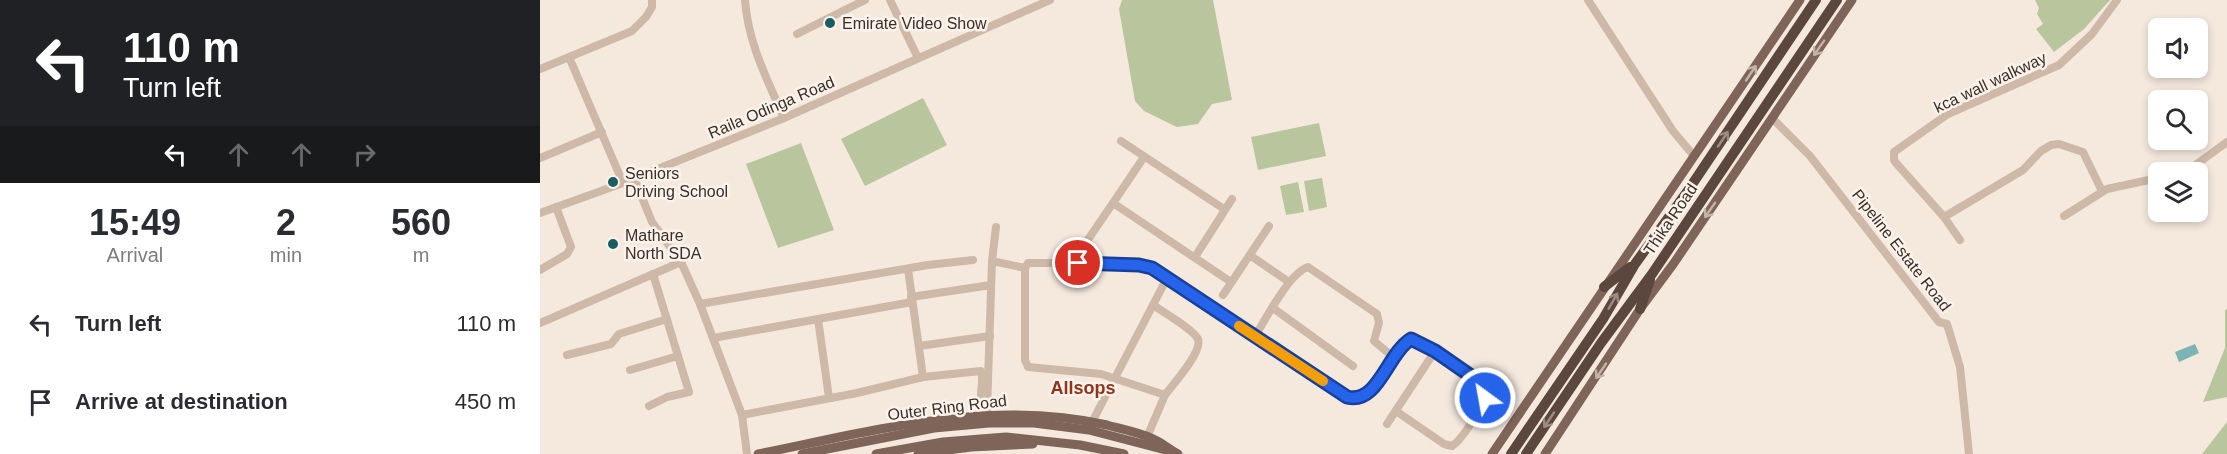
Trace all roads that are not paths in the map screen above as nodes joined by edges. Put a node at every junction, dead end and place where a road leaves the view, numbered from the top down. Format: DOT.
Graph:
graph roads {
  1 [pos="652,0"];
  2 [pos="745,0"];
  3 [pos="865,0"];
  4 [pos="890,0"];
  5 [pos="1050,0"];
  6 [pos="1588,0"];
  7 [pos="1800,0"];
  8 [pos="1816,0"];
  9 [pos="1837,0"];
  10 [pos="1852,0"];
  11 [pos="2117,0"];
  12 [pos="797,34"];
  13 [pos="569,57"];
  14 [pos="918,58"];
  15 [pos="540,69"];
  16 [pos="784,118"];
  17 [pos="1772,118"];
  18 [pos="602,132"];
  19 [pos="1121,141"];
  20 [pos="2227,142"];
  21 [pos="1694,156"];
  22 [pos="1144,157"];
  23 [pos="540,158"];
  24 [pos="2201,162"];
  25 [pos="634,178"];
  26 [pos="2148,180"];
  27 [pos="624,183"];
  28 [pos="2102,191"];
  29 [pos="1232,199"];
  30 [pos="1113,203"];
  31 [pos="556,207"];
  32 [pos="1224,209"];
  33 [pos="540,213"];
  34 [pos="2064,216"];
  35 [pos="1944,217"];
  36 [pos="996,226"];
  37 [pos="1269,226"];
  38 [pos="1960,240"];
  39 [pos="1087,241"];
  40 [pos="1251,256"];
  41 [pos="1195,257"];
  42 [pos="973,260"];
  43 [pos="992,261"];
  44 [pos="681,262"];
  45 [pos="1635,264"];
  46 [pos="1025,268"];
  47 [pos="908,269"];
  48 [pos="540,270"];
  49 [pos="653,274"];
  50 [pos="1652,274"];
  51 [pos="1167,278"];
  52 [pos="1231,282"];
  53 [pos="1288,282"];
  54 [pos="991,285"];
  55 [pos="1604,287"];
  56 [pos="1223,295"];
  57 [pos="911,300"];
  58 [pos="700,304"];
  59 [pos="1153,305"];
  60 [pos="1273,308"];
  61 [pos="1640,309"];
  62 [pos="667,319"];
  63 [pos="818,319"];
  64 [pos="541,320"];
  65 [pos="990,336"];
  66 [pos="1255,336"];
  67 [pos="713,338"];
  68 [pos="918,346"];
  69 [pos="1435,351"];
  70 [pos="567,356"];
  71 [pos="678,356"];
  72 [pos="1393,357"];
  73 [pos="1353,366"];
  74 [pos="630,370"];
  75 [pos="923,377"];
  76 [pos="1114,377"];
  77 [pos="1165,395"];
  78 [pos="829,398"];
  79 [pos="649,406"];
  80 [pos="987,411"];
  81 [pos="1396,411"];
  82 [pos="742,415"];
  83 [pos="1092,422"];
  84 [pos="1387,424"];
  85 [pos="1148,437"];
  86 [pos="1048,442"];
  87 [pos="1175,452"];
  88 [pos="747,454"];
  89 [pos="758,454"];
  90 [pos="802,454"];
  91 [pos="876,454"];
  92 [pos="918,454"];
  93 [pos="1124,454"];
  94 [pos="1492,454"];
  95 [pos="1511,454"];
  96 [pos="1526,454"];
  97 [pos="1545,454"];
  98 [pos="1969,454"];
  1 -- 13 [label="street"];
  2 -- 16 [label="street"];
  3 -- 12 [label="street"];
  4 -- 14 [label="street"];
  5 -- 14 [label="street, Raila Odinga Road"];
  6 -- 21 [label="street"];
  21 -- 7 [label="main road, Thika Road, one-way"];
  45 -- 8 [label="highway, Thika Road, one-way"];
  9 -- 50 [label="highway, Thika Road"];
  10 -- 17 [label="main road, Thika Road, one-way"];
  11 -- 35 [label="street, kca wall walkway"];
  13 -- 15 [label="street"];
  13 -- 18 [label="street"];
  14 -- 16 [label="street, Raila Odinga Road"];
  16 -- 25 [label="street, Raila Odinga Road"];
  17 -- 61 [label="main road, Thika Road, one-way"];
  17 -- 98 [label="street, Pipeline Estate Road"];
  18 -- 23 [label="street"];
  18 -- 27 [label="street"];
  19 -- 22 [label="street"];
  20 -- 24 [label="street"];
  21 -- 55 [label="main road, Thika Road"];
  22 -- 30 [label="street"];
  22 -- 32 [label="street"];
  25 -- 27 [label="street, Raila Odinga Road"];
  25 -- 44 [label="street"];
  26 -- 28 [label="street"];
  27 -- 31 [label="street, Raila Odinga Road"];
  28 -- 34 [label="street"];
  28 -- 35 [label="street"];
  29 -- 32 [label="street"];
  30 -- 39 [label="street"];
  30 -- 41 [label="street"];
  31 -- 33 [label="street, Raila Odinga Road"];
  31 -- 48 [label="street"];
  32 -- 41 [label="street"];
  35 -- 38 [label="street, kca wall walkway"];
  36 -- 43 [label="street"];
  37 -- 40 [label="street"];
  40 -- 52 [label="street"];
  40 -- 53 [label="street"];
  41 -- 52 [label="street"];
  42 -- 47 [label="street"];
  43 -- 46 [label="street"];
  43 -- 54 [label="street"];
  44 -- 49 [label="street"];
  44 -- 58 [label="street"];
  45 -- 55 [label="highway"];
  95 -- 45 [label="highway, Thika Road, one-way"];
  46 -- 51 [label="street"];
  46 -- 76 [label="street"];
  47 -- 57 [label="street"];
  47 -- 58 [label="street"];
  49 -- 62 [label="street"];
  49 -- 64 [label="street"];
  50 -- 61 [label="highway"];
  50 -- 96 [label="highway, Thika Road, one-way"];
  51 -- 59 [label="street"];
  51 -- 66 [label="street"];
  52 -- 56 [label="street"];
  53 -- 60 [label="street"];
  53 -- 72 [label="street"];
  54 -- 57 [label="street"];
  54 -- 65 [label="street"];
  55 -- 94 [label="main road, Thika Road"];
  57 -- 63 [label="street"];
  57 -- 68 [label="street"];
  58 -- 67 [label="street"];
  59 -- 76 [label="street"];
  59 -- 77 [label="street"];
  60 -- 66 [label="street"];
  60 -- 73 [label="street"];
  61 -- 97 [label="main road, Thika Road, one-way"];
  62 -- 70 [label="street"];
  62 -- 71 [label="street"];
  63 -- 67 [label="street"];
  63 -- 78 [label="street"];
  65 -- 68 [label="street"];
  65 -- 80 [label="street"];
  66 -- 72 [label="street"];
  67 -- 82 [label="street"];
  68 -- 75 [label="street"];
  69 -- 72 [label="street"];
  69 -- 81 [label="street"];
  69 -- 81 [label="street"];
  71 -- 74 [label="street"];
  71 -- 79 [label="street"];
  75 -- 78 [label="street"];
  75 -- 80 [label="street"];
  76 -- 77 [label="street"];
  76 -- 83 [label="street"];
  77 -- 85 [label="street"];
  78 -- 82 [label="street"];
  80 -- 83 [label="main road, Outer Ring Road"];
  80 -- 89 [label="main road, Outer Ring Road"];
  81 -- 84 [label="street"];
  82 -- 88 [label="street"];
  83 -- 85 [label="main road, Outer Ring Road"];
  85 -- 87 [label="main road, Outer Ring Road"];
  86 -- 91 [label="main road, Outer Ring Road"];
  86 -- 92 [label="main road, Outer Ring Road"];
  86 -- 93 [label="main road, Outer Ring Road"];
  87 -- 90 [label="main road, Outer Ring Road"];
}
